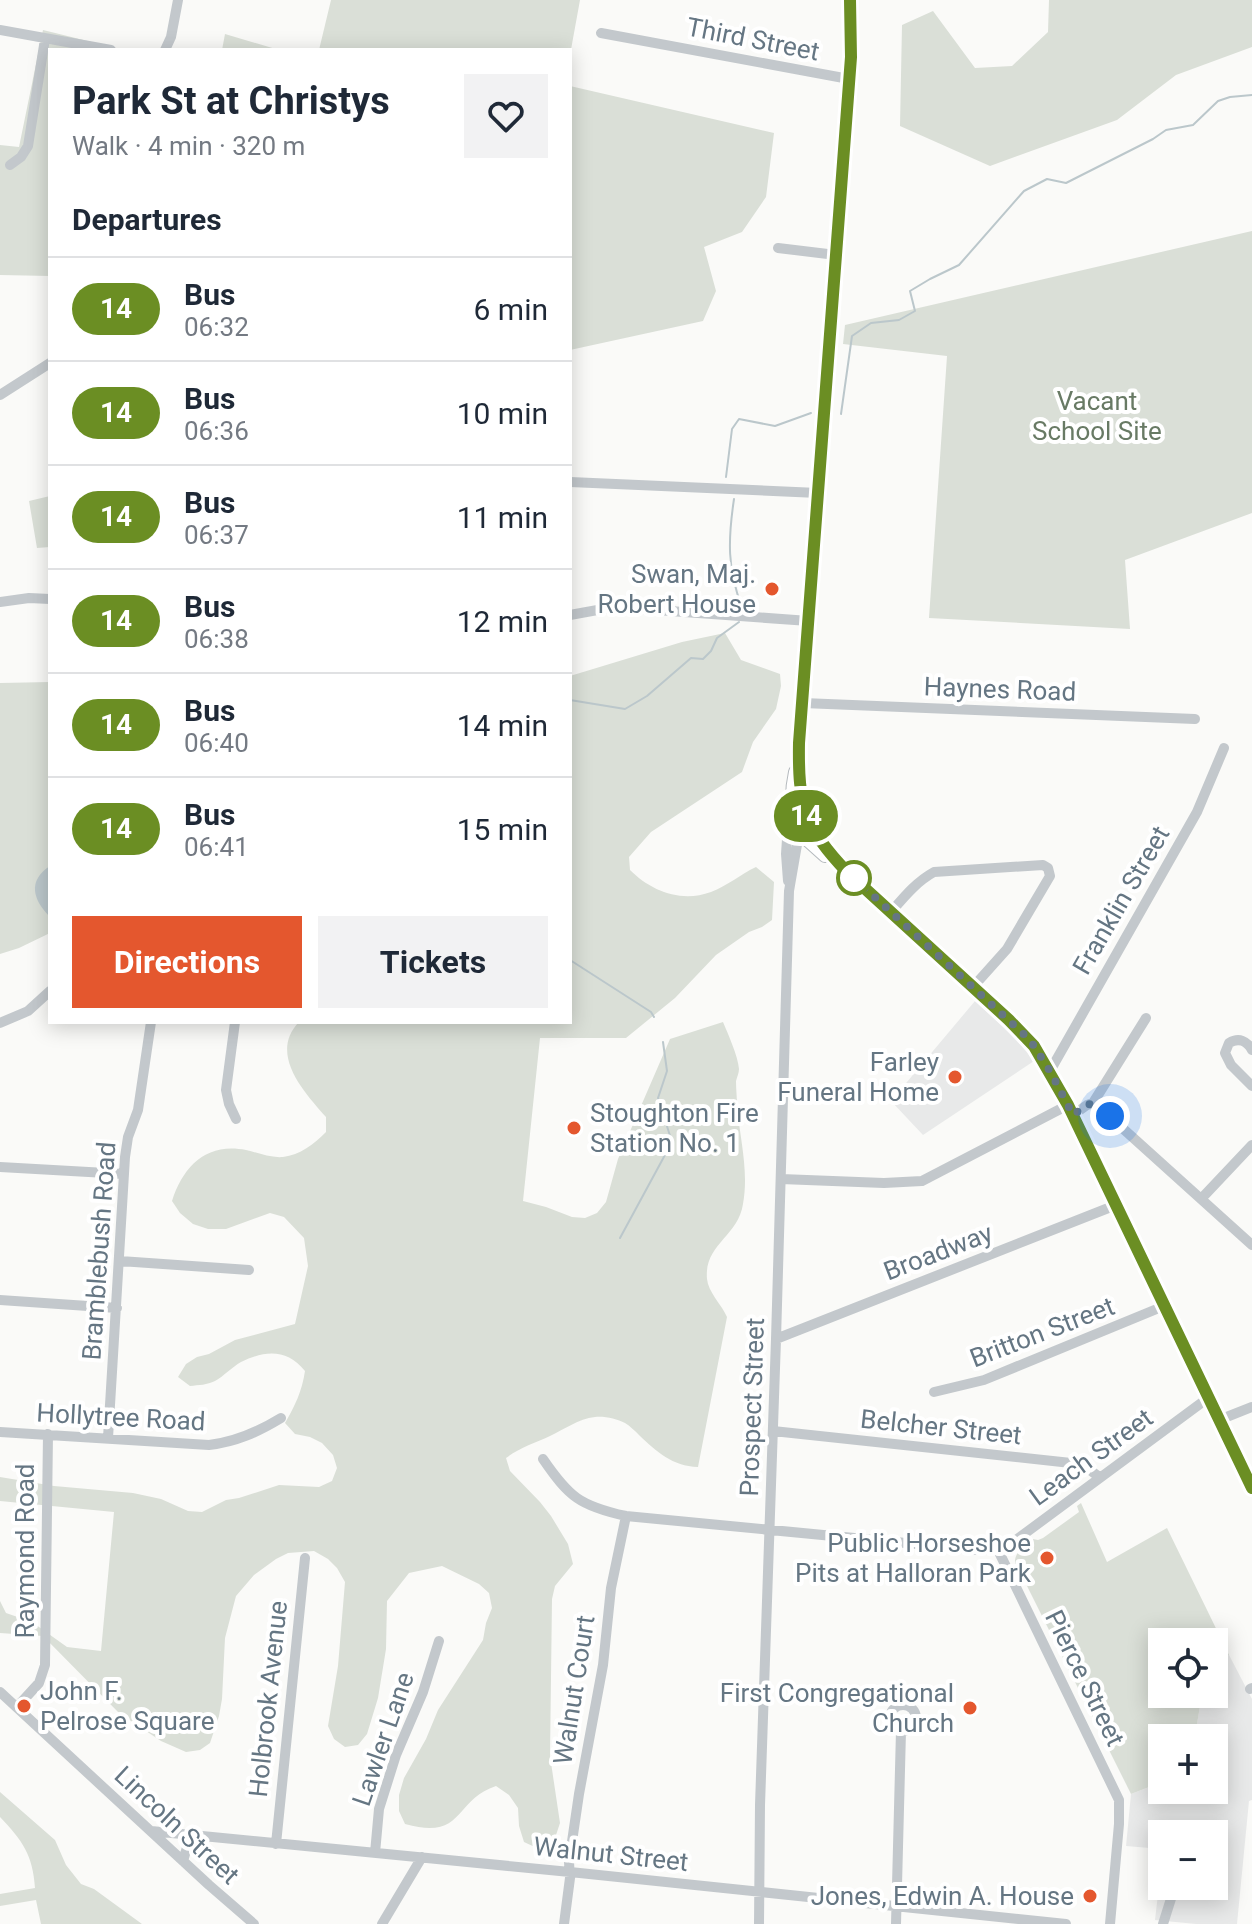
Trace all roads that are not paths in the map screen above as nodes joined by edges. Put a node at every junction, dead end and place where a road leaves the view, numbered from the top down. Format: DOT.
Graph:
graph roads {
  1 [pos="178,0"];
  2 [pos="849,0"];
  3 [pos="0,30"];
  4 [pos="601,33"];
  5 [pos="45,39"];
  6 [pos="99,48"];
  7 [pos="166,48"];
  8 [pos="849,79"];
  9 [pos="10,165"];
  10 [pos="778,248"];
  11 [pos="836,255"];
  12 [pos="48,364"];
  13 [pos="0,395"];
  14 [pos="572,482"];
  15 [pos="818,493"];
  16 [pos="48,599"];
  17 [pos="0,602"];
  18 [pos="572,615"];
  19 [pos="809,621"];
  20 [pos="803,703"];
  21 [pos="1195,719"];
  22 [pos="1224,748"];
  23 [pos="798,757"];
  24 [pos="809,823"];
  25 [pos="804,842"];
  26 [pos="857,881"];
  27 [pos="789,891"];
  28 [pos="891,912"];
  29 [pos="973,987"];
  30 [pos="48,993"];
  31 [pos="1146,1018"];
  32 [pos="0,1023"];
  33 [pos="151,1024"];
  34 [pos="235,1024"];
  35 [pos="1252,1050"];
  36 [pos="1050,1071"];
  37 [pos="1252,1086"];
  38 [pos="1093,1103"];
  39 [pos="1071,1110"];
  40 [pos="236,1119"];
  41 [pos="1252,1145"];
  42 [pos="0,1167"];
  43 [pos="124,1174"];
  44 [pos="781,1179"];
  45 [pos="1201,1199"];
  46 [pos="1116,1205"];
  47 [pos="1252,1245"];
  48 [pos="120,1261"];
  49 [pos="249,1270"];
  50 [pos="0,1300"];
  51 [pos="1164,1306"];
  52 [pos="117,1308"];
  53 [pos="776,1339"];
  54 [pos="934,1392"];
  55 [pos="1208,1398"];
  56 [pos="1252,1407"];
  57 [pos="281,1418"];
  58 [pos="1219,1420"];
  59 [pos="773,1431"];
  60 [pos="0,1432"];
  61 [pos="48,1434"];
  62 [pos="108,1438"];
  63 [pos="543,1459"];
  64 [pos="1099,1477"];
  65 [pos="1252,1488"];
  66 [pos="626,1516"];
  67 [pos="770,1530"];
  68 [pos="998,1550"];
  69 [pos="305,1558"];
  70 [pos="439,1641"];
  71 [pos="0,1692"];
  72 [pos="17,1707"];
  73 [pos="901,1731"];
  74 [pos="151,1831"];
  75 [pos="194,1835"];
  76 [pos="276,1844"];
  77 [pos="375,1853"];
  78 [pos="422,1857"];
  79 [pos="183,1861"];
  80 [pos="570,1872"];
  81 [pos="759,1892"];
  82 [pos="1171,1900"];
  83 [pos="896,1907"];
  84 [pos="249,1922"];
  85 [pos="382,1924"];
  86 [pos="564,1924"];
  87 [pos="759,1924"];
  88 [pos="896,1924"];
  89 [pos="1066,1924"];
  90 [pos="1110,1924"];
  91 [pos="1163,1924"];
  1 -- 7 [label="street"];
  2 -- 8 [label="main road"];
  3 -- 5 [label="street"];
  4 -- 8 [label="street, Third Street"];
  5 -- 6 [label="street"];
  5 -- 9 [label="street"];
  8 -- 11 [label="main road"];
  10 -- 11 [label="street"];
  11 -- 15 [label="main road"];
  12 -- 13 [label="street"];
  14 -- 15 [label="street"];
  15 -- 19 [label="main road"];
  16 -- 17 [label="street"];
  18 -- 19 [label="street"];
  19 -- 20 [label="main road"];
  20 -- 21 [label="street, Haynes Road"];
  20 -- 23 [label="main road"];
  22 -- 36 [label="street, Franklin Street"];
  23 -- 24 [label="main road"];
  23 -- 25 [label="main road"];
  24 -- 25 [label="main road"];
  24 -- 26 [label="main road"];
  25 -- 26 [label="main road"];
  25 -- 27 [label="street, Prospect Street"];
  25 -- 27 [label="street, Prospect Street"];
  26 -- 28 [label="main road"];
  27 -- 44 [label="street, Prospect Street"];
  28 -- 29 [label="main road"];
  28 -- 29 [label="street"];
  29 -- 36 [label="main road"];
  30 -- 32 [label="street"];
  31 -- 38 [label="street"];
  33 -- 43 [label="street, Bramblebush Road"];
  34 -- 40 [label="street"];
  35 -- 37 [label="street"];
  36 -- 39 [label="main road"];
  38 -- 39 [label="street"];
  38 -- 45 [label="street"];
  39 -- 44 [label="street"];
  39 -- 46 [label="main road"];
  41 -- 45 [label="street"];
  42 -- 43 [label="street"];
  43 -- 48 [label="street, Bramblebush Road"];
  44 -- 53 [label="street, Prospect Street"];
  45 -- 47 [label="street"];
  46 -- 51 [label="main road"];
  46 -- 53 [label="street, Broadway"];
  48 -- 49 [label="street"];
  48 -- 52 [label="street, Bramblebush Road"];
  50 -- 52 [label="street"];
  51 -- 54 [label="street, Britton Street"];
  51 -- 55 [label="main road"];
  52 -- 62 [label="street, Bramblebush Road"];
  53 -- 59 [label="street, Prospect Street"];
  55 -- 58 [label="main road"];
  55 -- 64 [label="street, Leach Street"];
  56 -- 58 [label="street"];
  57 -- 62 [label="street, Hollytree Road"];
  58 -- 65 [label="main road"];
  59 -- 64 [label="street, Belcher Street"];
  59 -- 67 [label="street, Prospect Street"];
  60 -- 61 [label="street, Hollytree Road"];
  61 -- 62 [label="street, Hollytree Road"];
  61 -- 72 [label="street, Raymond Road"];
  63 -- 66 [label="street"];
  64 -- 68 [label="street, Leach Street"];
  66 -- 67 [label="street"];
  66 -- 80 [label="street, Walnut Court"];
  67 -- 68 [label="street"];
  67 -- 81 [label="street, Prospect Street"];
  68 -- 90 [label="street, Pierce Street"];
  69 -- 76 [label="street, Holbrook Avenue"];
  70 -- 77 [label="street, Lawler Lane"];
  71 -- 72 [label="street, Lincoln Street"];
  72 -- 74 [label="street, Lincoln Street"];
  73 -- 83 [label="street"];
  74 -- 75 [label="street, Walnut Street"];
  74 -- 79 [label="street, Lincoln Street"];
  75 -- 76 [label="street, Walnut Street"];
  75 -- 79 [label="street"];
  76 -- 77 [label="street, Walnut Street"];
  77 -- 78 [label="street, Walnut Street"];
  78 -- 80 [label="street, Walnut Street"];
  78 -- 85 [label="street"];
  79 -- 84 [label="street, Lincoln Street"];
  80 -- 81 [label="street, Walnut Street"];
  80 -- 86 [label="street, Walnut Court"];
  81 -- 83 [label="street, Walnut Street"];
  81 -- 87 [label="street, Prospect Street"];
  82 -- 91 [label="street"];
  83 -- 88 [label="street"];
  83 -- 89 [label="street, Walnut Street"];
}
